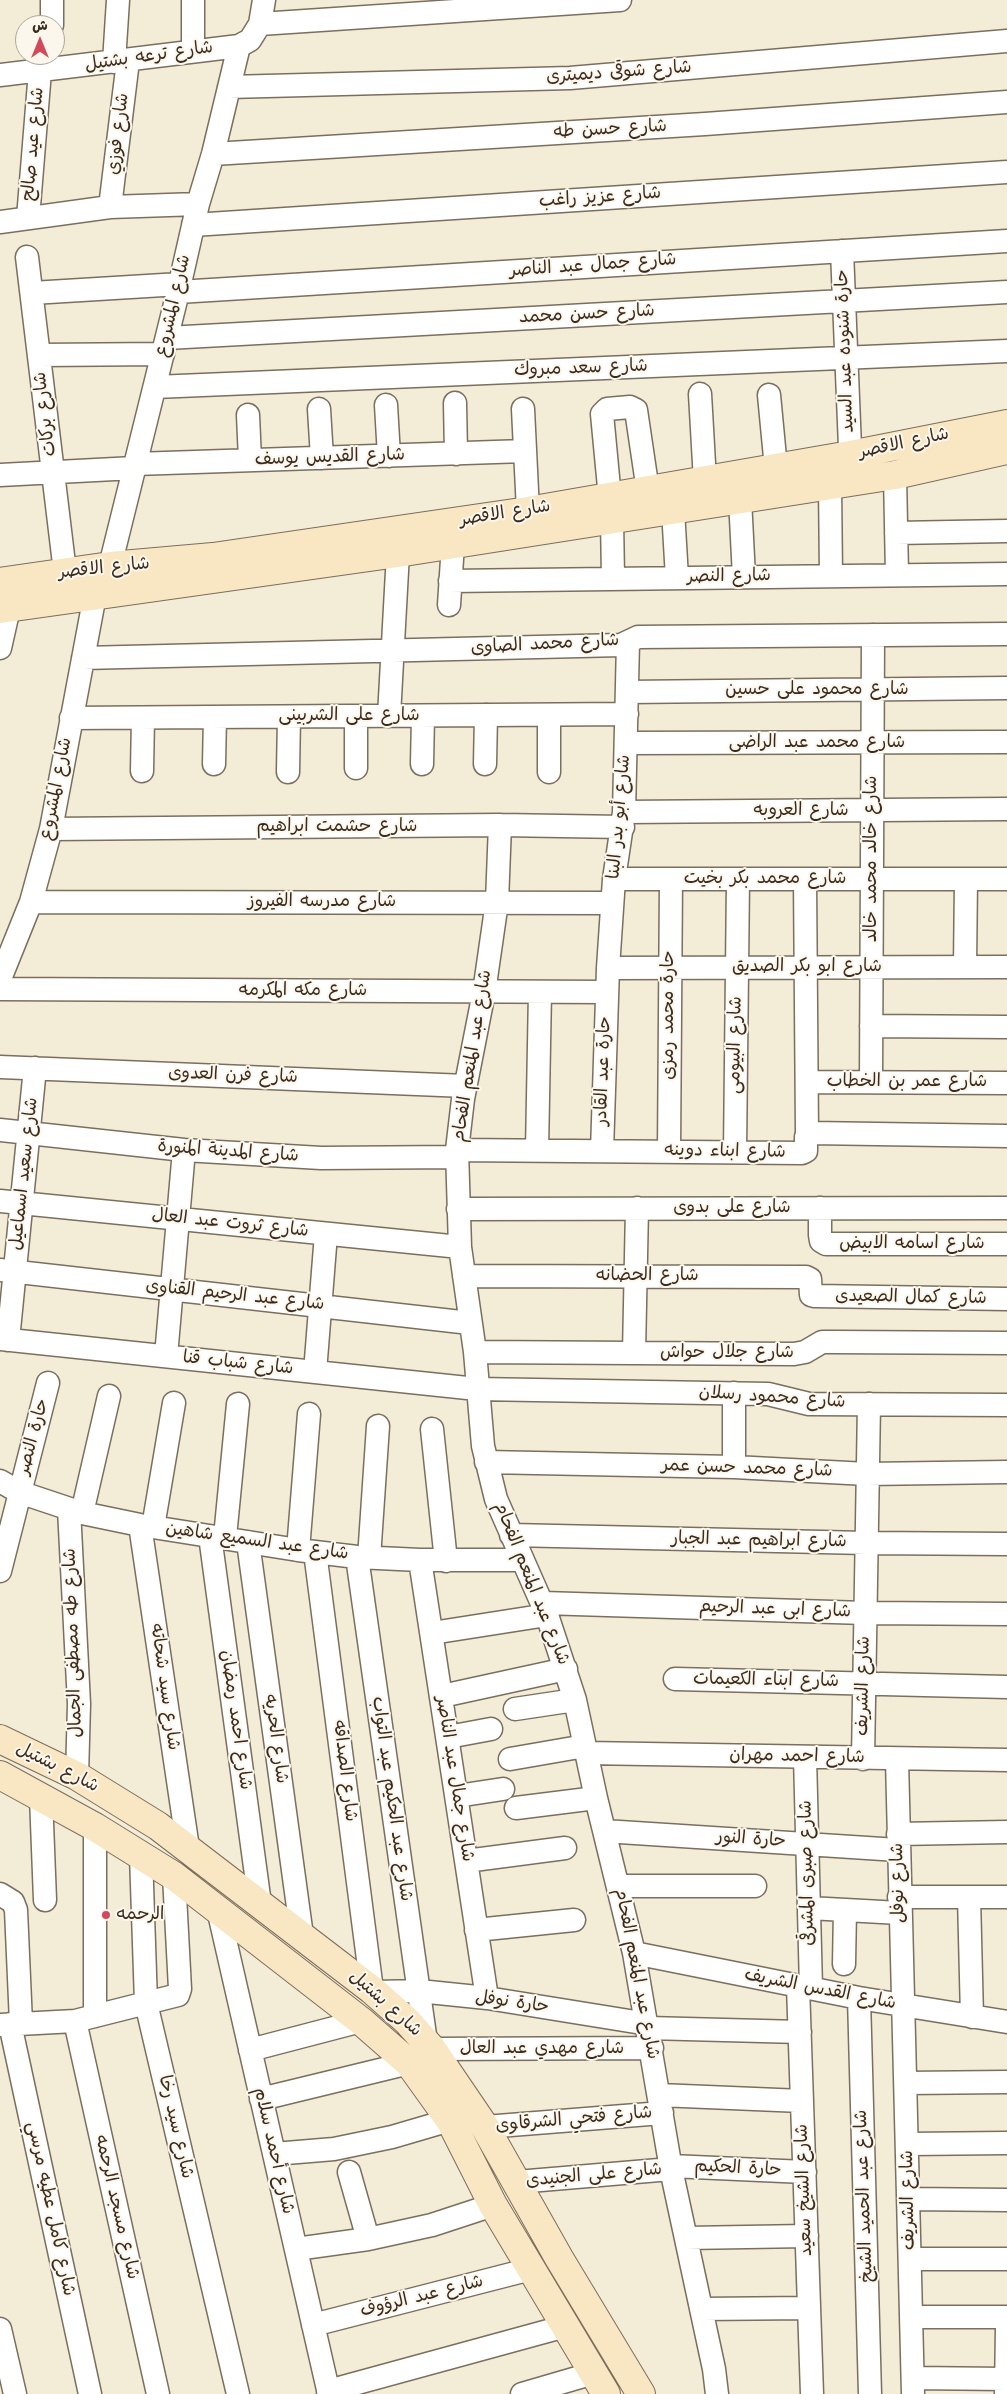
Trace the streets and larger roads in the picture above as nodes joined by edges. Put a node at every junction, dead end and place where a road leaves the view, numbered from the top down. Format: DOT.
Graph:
graph roads {
  1 [pos="52,0"];
  2 [pos="118,0"];
  3 [pos="193,0"];
  4 [pos="264,0"];
  5 [pos="620,0"];
  6 [pos="52,15"];
  7 [pos="260,24"];
  8 [pos="1007,41"];
  9 [pos="239,46"];
  10 [pos="193,51"];
  11 [pos="121,62"];
  12 [pos="65,64"];
  13 [pos="47,65"];
  14 [pos="0,75"];
  15 [pos="229,86"];
  16 [pos="1007,102"];
  17 [pos="213,154"];
  18 [pos="1007,172"];
  19 [pos="110,207"];
  20 [pos="195,214"];
  21 [pos="28,218"];
  22 [pos="0,222"];
  23 [pos="1007,241"];
  24 [pos="842,251"];
  25 [pos="27,257"];
  26 [pos="179,288"];
  27 [pos="1007,292"];
  28 [pos="32,293"];
  29 [pos="844,301"];
  30 [pos="165,346"];
  31 [pos="1007,351"];
  32 [pos="39,355"];
  33 [pos="846,359"];
  34 [pos="155,387"];
  35 [pos="700,394"];
  36 [pos="769,395"];
  37 [pos="455,403"];
  38 [pos="386,405"];
  39 [pos="319,408"];
  40 [pos="523,408"];
  41 [pos="248,415"];
  42 [pos="1007,424"];
  43 [pos="1007,450"];
  44 [pos="525,452"];
  45 [pos="456,454"];
  46 [pos="389,456"];
  47 [pos="322,458"];
  48 [pos="250,460"];
  49 [pos="135,466"];
  50 [pos="776,468"];
  51 [pos="53,472"];
  52 [pos="844,474"];
  53 [pos="0,475"];
  54 [pos="895,475"];
  55 [pos="705,481"];
  56 [pos="648,491"];
  57 [pos="740,499"];
  58 [pos="611,508"];
  59 [pos="673,510"];
  60 [pos="528,511"];
  61 [pos="1007,531"];
  62 [pos="896,533"];
  63 [pos="452,544"];
  64 [pos="398,553"];
  65 [pos="110,566"];
  66 [pos="65,572"];
  67 [pos="1007,574"];
  68 [pos="896,575"];
  69 [pos="831,576"];
  70 [pos="744,577"];
  71 [pos="613,578"];
  72 [pos="677,578"];
  73 [pos="450,581"];
  74 [pos="0,582"];
  75 [pos="95,594"];
  76 [pos="448,605"];
  77 [pos="5,608"];
  78 [pos="1007,634"];
  79 [pos="873,635"];
  80 [pos="628,642"];
  81 [pos="0,648"];
  82 [pos="393,650"];
  83 [pos="83,658"];
  84 [pos="1007,688"];
  85 [pos="873,690"];
  86 [pos="627,692"];
  87 [pos="627,714"];
  88 [pos="486,715"];
  89 [pos="549,715"];
  90 [pos="356,716"];
  91 [pos="389,716"];
  92 [pos="423,716"];
  93 [pos="215,717"];
  94 [pos="289,717"];
  95 [pos="72,718"];
  96 [pos="143,718"];
  97 [pos="1007,742"];
  98 [pos="626,743"];
  99 [pos="873,744"];
  100 [pos="214,764"];
  101 [pos="422,764"];
  102 [pos="484,764"];
  103 [pos="356,768"];
  104 [pos="142,771"];
  105 [pos="288,772"];
  106 [pos="549,772"];
  107 [pos="1007,809"];
  108 [pos="872,810"];
  109 [pos="623,819"];
  110 [pos="500,825"];
  111 [pos="51,829"];
  112 [pos="614,879"];
  113 [pos="670,879"];
  114 [pos="738,879"];
  115 [pos="805,879"];
  116 [pos="872,879"];
  117 [pos="966,879"];
  118 [pos="1007,879"];
  119 [pos="31,902"];
  120 [pos="497,902"];
  121 [pos="612,903"];
  122 [pos="9,938"];
  123 [pos="806,967"];
  124 [pos="872,967"];
  125 [pos="964,967"];
  126 [pos="1007,967"];
  127 [pos="608,968"];
  128 [pos="670,968"];
  129 [pos="737,968"];
  130 [pos="0,978"];
  131 [pos="0,989"];
  132 [pos="484,992"];
  133 [pos="540,992"];
  134 [pos="607,992"];
  135 [pos="871,1026"];
  136 [pos="1007,1027"];
  137 [pos="0,1067"];
  138 [pos="36,1068"];
  139 [pos="807,1082"];
  140 [pos="871,1082"];
  141 [pos="1007,1083"];
  142 [pos="466,1086"];
  143 [pos="0,1130"];
  144 [pos="29,1134"];
  145 [pos="807,1134"];
  146 [pos="1007,1136"];
  147 [pos="184,1150"];
  148 [pos="538,1150"];
  149 [pos="602,1151"];
  150 [pos="669,1151"];
  151 [pos="735,1152"];
  152 [pos="457,1154"];
  153 [pos="11,1202"];
  154 [pos="458,1208"];
  155 [pos="637,1208"];
  156 [pos="820,1208"];
  157 [pos="1007,1208"];
  158 [pos="178,1219"];
  159 [pos="326,1234"];
  160 [pos="1007,1244"];
  161 [pos="460,1247"];
  162 [pos="8,1271"];
  163 [pos="464,1276"];
  164 [pos="636,1276"];
  165 [pos="172,1289"];
  166 [pos="815,1296"];
  167 [pos="1007,1299"];
  168 [pos="320,1306"];
  169 [pos="470,1322"];
  170 [pos="4,1339"];
  171 [pos="1007,1343"];
  172 [pos="475,1352"];
  173 [pos="634,1353"];
  174 [pos="166,1356"];
  175 [pos="315,1372"];
  176 [pos="48,1383"];
  177 [pos="477,1389"];
  178 [pos="734,1393"];
  179 [pos="109,1396"];
  180 [pos="174,1403"];
  181 [pos="238,1404"];
  182 [pos="869,1404"];
  183 [pos="1007,1404"];
  184 [pos="308,1414"];
  185 [pos="378,1426"];
  186 [pos="432,1429"];
  187 [pos="486,1462"];
  188 [pos="734,1468"];
  189 [pos="1007,1472"];
  190 [pos="868,1474"];
  191 [pos="0,1481"];
  192 [pos="19,1492"];
  193 [pos="76,1511"];
  194 [pos="146,1526"];
  195 [pos="511,1535"];
  196 [pos="217,1536"];
  197 [pos="248,1542"];
  198 [pos="866,1543"];
  199 [pos="1007,1544"];
  200 [pos="307,1551"];
  201 [pos="363,1557"];
  202 [pos="420,1560"];
  203 [pos="522,1560"];
  204 [pos="446,1561"];
  205 [pos="0,1571"];
  206 [pos="545,1609"];
  207 [pos="865,1613"];
  208 [pos="1007,1614"];
  209 [pos="432,1633"];
  210 [pos="566,1669"];
  211 [pos="675,1679"];
  212 [pos="864,1684"];
  213 [pos="1007,1687"];
  214 [pos="442,1696"];
  215 [pos="575,1700"];
  216 [pos="515,1709"];
  217 [pos="491,1729"];
  218 [pos="448,1737"];
  219 [pos="0,1739"];
  220 [pos="585,1749"];
  221 [pos="805,1757"];
  222 [pos="864,1759"];
  223 [pos="510,1760"];
  224 [pos="897,1760"];
  225 [pos="1007,1760"];
  226 [pos="0,1775"];
  227 [pos="77,1776"];
  228 [pos="502,1789"];
  229 [pos="457,1796"];
  230 [pos="41,1797"];
  231 [pos="596,1798"];
  232 [pos="516,1808"];
  233 [pos="95,1828"];
  234 [pos="604,1830"];
  235 [pos="1007,1832"];
  236 [pos="898,1842"];
  237 [pos="808,1844"];
  238 [pos="188,1848"];
  239 [pos="565,1848"];
  240 [pos="141,1855"];
  241 [pos="466,1861"];
  242 [pos="174,1876"];
  243 [pos="619,1886"];
  244 [pos="755,1886"];
  245 [pos="0,1894"];
  246 [pos="969,1897"];
  247 [pos="1007,1897"];
  248 [pos="45,1900"];
  249 [pos="260,1904"];
  250 [pos="900,1905"];
  251 [pos="809,1908"];
  252 [pos="218,1909"];
  253 [pos="845,1910"];
  254 [pos="574,1920"];
  255 [pos="476,1930"];
  256 [pos="302,1936"];
  257 [pos="9,1946"];
  258 [pos="634,1953"];
  259 [pos="844,1964"];
  260 [pos="804,1987"];
  261 [pos="374,1991"];
  262 [pos="419,1991"];
  263 [pos="487,1998"];
  264 [pos="859,1998"];
  265 [pos="146,2003"];
  266 [pos="904,2006"];
  267 [pos="972,2017"];
  268 [pos="85,2018"];
  269 [pos="361,2021"];
  270 [pos="1007,2022"];
  271 [pos="11,2024"];
  272 [pos="800,2032"];
  273 [pos="649,2034"];
  274 [pos="429,2046"];
  275 [pos="250,2050"];
  276 [pos="409,2063"];
  277 [pos="1007,2082"];
  278 [pos="906,2083"];
  279 [pos="261,2099"];
  280 [pos="802,2101"];
  281 [pos="661,2104"];
  282 [pos="450,2120"];
  283 [pos="485,2127"];
  284 [pos="1007,2143"];
  285 [pos="908,2144"];
  286 [pos="274,2154"];
  287 [pos="671,2168"];
  288 [pos="349,2172"];
  289 [pos="805,2172"];
  290 [pos="516,2182"];
  291 [pos="909,2200"];
  292 [pos="1007,2200"];
  293 [pos="493,2205"];
  294 [pos="807,2236"];
  295 [pos="686,2238"];
  296 [pos="368,2239"];
  297 [pos="296,2249"];
  298 [pos="1007,2259"];
  299 [pos="910,2260"];
  300 [pos="531,2269"];
  301 [pos="809,2308"];
  302 [pos="701,2309"];
  303 [pos="911,2317"];
  304 [pos="1007,2317"];
  305 [pos="313,2325"];
  306 [pos="566,2326"];
  307 [pos="1007,2327"];
  308 [pos="0,2329"];
  309 [pos="600,2383"];
  310 [pos="913,2386"];
  311 [pos="1006,2386"];
  312 [pos="328,2393"];
  313 [pos="14,2394"];
  314 [pos="90,2394"];
  315 [pos="158,2394"];
  316 [pos="238,2394"];
  317 [pos="522,2394"];
  318 [pos="641,2394"];
  319 [pos="717,2394"];
  320 [pos="812,2394"];
  321 [pos="870,2394"];
  1 -- 6 [label="street"];
  2 -- 11 [label="street, شارع فوزي"];
  3 -- 10 [label="street"];
  4 -- 7 [label="street"];
  5 -- 7 [label="street"];
  7 -- 9 [label="street"];
  8 -- 15 [label="street, شارع شوقى ديميترى"];
  9 -- 10 [label="street, شارع ترعه بشتيل"];
  9 -- 15 [label="street, شارع المشروع"];
  10 -- 11 [label="street, شارع ترعه بشتيل"];
  11 -- 12 [label="street, شارع ترعه بشتيل"];
  11 -- 19 [label="street, شارع فوزي"];
  13 -- 14 [label="street, شارع ترعه بشتيل"];
  13 -- 21 [label="street, شارع عيد صالح"];
  15 -- 17 [label="street, شارع المشروع"];
  16 -- 17 [label="street, شارع حسن طه"];
  17 -- 20 [label="street, شارع المشروع"];
  18 -- 20 [label="street, شارع عزيز راغب"];
  19 -- 20 [label="street, شارع عزيز راغب"];
  19 -- 21 [label="street, شارع عزيز راغب"];
  20 -- 26 [label="street, شارع المشروع"];
  21 -- 22 [label="street, شارع عزيز راغب"];
  23 -- 24 [label="street, شارع جمال عبد الناصر"];
  24 -- 26 [label="street, شارع جمال عبد الناصر"];
  24 -- 29 [label="street, حارة شنوده عبد السيد"];
  25 -- 28 [label="street, شارع بركات"];
  26 -- 28 [label="street, شارع جمال عبد الناصر"];
  26 -- 30 [label="street, شارع المشروع"];
  27 -- 29 [label="street, شارع حسن محمد"];
  28 -- 32 [label="street, شارع بركات"];
  29 -- 30 [label="street, شارع حسن محمد"];
  29 -- 33 [label="street, حارة شنوده عبد السيد"];
  30 -- 32 [label="street, شارع حسن محمد"];
  30 -- 34 [label="street, شارع المشروع"];
  31 -- 33 [label="street, شارع سعد مبروك"];
  32 -- 51 [label="street, شارع بركات"];
  33 -- 34 [label="street, شارع سعد مبروك"];
  33 -- 52 [label="street, حارة شنوده عبد السيد"];
  34 -- 49 [label="street, شارع المشروع"];
  35 -- 55 [label="street"];
  36 -- 50 [label="street"];
  37 -- 45 [label="street"];
  38 -- 46 [label="street"];
  39 -- 47 [label="street"];
  40 -- 44 [label="street"];
  41 -- 48 [label="street"];
  42 -- 52 [label="street, شارع الاقصر"];
  43 -- 54 [label="street, شارع الاقصر"];
  44 -- 45 [label="street, شارع القديس يوسف"];
  44 -- 60 [label="street"];
  45 -- 46 [label="street, شارع القديس يوسف"];
  46 -- 47 [label="street, شارع القديس يوسف"];
  47 -- 48 [label="street, شارع القديس يوسف"];
  48 -- 49 [label="street, شارع القديس يوسف"];
  49 -- 51 [label="street, شارع القديس يوسف"];
  49 -- 65 [label="street, شارع المشروع"];
  50 -- 52 [label="street, شارع الاقصر"];
  50 -- 55 [label="street, شارع الاقصر"];
  51 -- 53 [label="street, شارع القديس يوسف"];
  51 -- 66 [label="street, شارع بركات"];
  52 -- 54 [label="street, شارع الاقصر"];
  52 -- 57 [label="street, شارع الاقصر"];
  52 -- 69 [label="street, حارة شنوده عبد السيد"];
  54 -- 62 [label="street"];
  55 -- 56 [label="street, شارع الاقصر"];
  56 -- 58 [label="street, شارع الاقصر"];
  56 -- 58 [label="street"];
  57 -- 59 [label="street, شارع الاقصر"];
  57 -- 70 [label="street"];
  58 -- 59 [label="street, شارع الاقصر"];
  58 -- 60 [label="street, شارع الاقصر"];
  58 -- 63 [label="street, شارع الاقصر"];
  58 -- 71 [label="street"];
  59 -- 72 [label="street"];
  60 -- 65 [label="street, شارع الاقصر"];
  61 -- 62 [label="street"];
  62 -- 68 [label="street"];
  63 -- 64 [label="street, شارع الاقصر"];
  63 -- 73 [label="street"];
  64 -- 75 [label="street, شارع الاقصر"];
  64 -- 82 [label="street"];
  65 -- 66 [label="street, شارع الاقصر"];
  66 -- 74 [label="street, شارع الاقصر"];
  67 -- 68 [label="street, شارع النصر"];
  68 -- 69 [label="street, شارع النصر"];
  69 -- 70 [label="street, شارع النصر"];
  70 -- 72 [label="street, شارع النصر"];
  71 -- 72 [label="street, شارع النصر"];
  71 -- 73 [label="street, شارع النصر"];
  73 -- 76 [label="street"];
  75 -- 77 [label="street, شارع الاقصر"];
  75 -- 83 [label="street, شارع المشروع"];
  77 -- 81 [label="street"];
  78 -- 79 [label="street, شارع محمد الصاوى"];
  79 -- 80 [label="street, شارع محمد الصاوى"];
  79 -- 85 [label="street, شارع خالد محمد خالد"];
  80 -- 82 [label="street, شارع محمد الصاوى"];
  80 -- 86 [label="street, شارع أبو بدر البنا"];
  82 -- 83 [label="street, شارع محمد الصاوى"];
  82 -- 91 [label="street"];
  83 -- 95 [label="street, شارع المشروع"];
  84 -- 85 [label="street, شارع محمود على حسين"];
  85 -- 86 [label="street, شارع محمود على حسين"];
  85 -- 99 [label="street, شارع خالد محمد خالد"];
  86 -- 87 [label="street, شارع أبو بدر البنا"];
  87 -- 89 [label="street, شارع على الشربينى"];
  87 -- 98 [label="street, شارع أبو بدر البنا"];
  88 -- 89 [label="street, شارع على الشربينى"];
  88 -- 92 [label="street, شارع على الشربينى"];
  88 -- 102 [label="street"];
  89 -- 106 [label="street"];
  90 -- 91 [label="street, شارع على الشربينى"];
  90 -- 94 [label="street, شارع على الشربينى"];
  90 -- 103 [label="street"];
  91 -- 92 [label="street, شارع على الشربينى"];
  92 -- 101 [label="street"];
  93 -- 94 [label="street, شارع على الشربينى"];
  93 -- 96 [label="street, شارع على الشربينى"];
  93 -- 100 [label="street"];
  94 -- 105 [label="street"];
  95 -- 96 [label="street, شارع على الشربينى"];
  95 -- 111 [label="street, شارع المشروع"];
  96 -- 104 [label="street"];
  97 -- 99 [label="street, شارع محمد عبد الراضى"];
  98 -- 99 [label="street, شارع محمد عبد الراضى"];
  98 -- 109 [label="street, شارع أبو بدر البنا"];
  99 -- 108 [label="street, شارع خالد محمد خالد"];
  107 -- 108 [label="street, شارع العروبه"];
  108 -- 109 [label="street, شارع العروبه"];
  108 -- 116 [label="street, شارع خالد محمد خالد"];
  109 -- 110 [label="street, شارع حشمت ابراهيم"];
  109 -- 112 [label="street, شارع أبو بدر البنا"];
  110 -- 111 [label="street, شارع حشمت ابراهيم"];
  110 -- 120 [label="street, شارع عبد المنعم الفحام"];
  111 -- 119 [label="street, شارع المشروع"];
  112 -- 113 [label="street, شارع محمد بكر بخيت"];
  112 -- 121 [label="street, شارع أبو بدر البنا"];
  113 -- 114 [label="street, شارع محمد بكر بخيت"];
  113 -- 128 [label="street, حارة محمد رمزى"];
  114 -- 115 [label="street, شارع محمد بكر بخيت"];
  114 -- 129 [label="street, شارع البيومى"];
  115 -- 116 [label="street, شارع محمد بكر بخيت"];
  115 -- 123 [label="street"];
  116 -- 117 [label="street, شارع محمد بكر بخيت"];
  116 -- 124 [label="street, شارع خالد محمد خالد"];
  117 -- 118 [label="street, شارع محمد بكر بخيت"];
  117 -- 125 [label="street"];
  119 -- 120 [label="street, شارع مدرسه الفيروز"];
  119 -- 122 [label="street, شارع المشروع"];
  120 -- 121 [label="street, شارع مدرسه الفيروز"];
  120 -- 132 [label="street, شارع عبد المنعم الفحام"];
  121 -- 127 [label="street, شارع أبو بدر البنا"];
  122 -- 130 [label="street, شارع المشروع"];
  123 -- 124 [label="street, شارع ابو بكر الصديق"];
  123 -- 129 [label="street, شارع ابو بكر الصديق"];
  123 -- 139 [label="street"];
  124 -- 125 [label="street, شارع ابو بكر الصديق"];
  124 -- 135 [label="street, شارع خالد محمد خالد"];
  125 -- 126 [label="street, شارع ابو بكر الصديق"];
  127 -- 128 [label="street, شارع ابو بكر الصديق"];
  127 -- 134 [label="street, شارع أبو بدر البنا"];
  128 -- 129 [label="street, شارع ابو بكر الصديق"];
  128 -- 150 [label="street, حارة محمد رمزى"];
  129 -- 151 [label="street, شارع البيومى"];
  131 -- 132 [label="street, شارع مكه المكرمه"];
  132 -- 133 [label="street, شارع مكه المكرمه"];
  132 -- 142 [label="street, شارع عبد المنعم الفحام"];
  133 -- 134 [label="street, شارع مكه المكرمه"];
  133 -- 148 [label="street"];
  134 -- 149 [label="street, حارة عبد القادر"];
  135 -- 136 [label="street"];
  135 -- 140 [label="street, شارع خالد محمد خالد"];
  137 -- 138 [label="street, شارع فرن العدوى"];
  138 -- 142 [label="street, شارع فرن العدوى"];
  138 -- 144 [label="street, شارع سعيد اسماعيل"];
  139 -- 140 [label="street, شارع عمر بن الخطاب"];
  139 -- 145 [label="street"];
  140 -- 141 [label="street, شارع عمر بن الخطاب"];
  142 -- 152 [label="street, شارع عبد المنعم الفحام"];
  143 -- 144 [label="street, شارع المدينة المنورة"];
  144 -- 147 [label="street, شارع المدينة المنورة"];
  144 -- 153 [label="street, شارع سعيد اسماعيل"];
  145 -- 146 [label="street, شارع ابناء دوينه"];
  145 -- 151 [label="street, شارع ابناء دوينه"];
  147 -- 152 [label="street, شارع المدينة المنورة"];
  147 -- 158 [label="street"];
  148 -- 149 [label="street, شارع ابناء دوينه"];
  148 -- 152 [label="street, شارع ابناء دوينه"];
  149 -- 150 [label="street, شارع ابناء دوينه"];
  150 -- 151 [label="street, شارع ابناء دوينه"];
  152 -- 154 [label="street, شارع عبد المنعم الفحام"];
  153 -- 158 [label="street, شارع ثروت عبد العال"];
  153 -- 162 [label="street, شارع سعيد اسماعيل"];
  154 -- 155 [label="street, شارع على بدوى"];
  154 -- 161 [label="street, شارع عبد المنعم الفحام"];
  155 -- 156 [label="street, شارع على بدوى"];
  155 -- 164 [label="street"];
  156 -- 157 [label="street, شارع على بدوى"];
  156 -- 160 [label="street, شارع اسامه الابيض"];
  158 -- 159 [label="street, شارع ثروت عبد العال"];
  158 -- 165 [label="street"];
  159 -- 161 [label="street, شارع ثروت عبد العال"];
  159 -- 168 [label="street"];
  161 -- 163 [label="street, شارع عبد المنعم الفحام"];
  162 -- 165 [label="street, شارع عبد الرحيم القناوى"];
  162 -- 170 [label="street, شارع سعيد اسماعيل"];
  163 -- 164 [label="street, شارع الحضانه"];
  163 -- 169 [label="street, شارع عبد المنعم الفحام"];
  164 -- 166 [label="street, شارع الحضانه"];
  164 -- 173 [label="street"];
  165 -- 168 [label="street, شارع عبد الرحيم القناوى"];
  165 -- 174 [label="street"];
  166 -- 167 [label="street, شارع كمال الصعيدى"];
  168 -- 169 [label="street, شارع عبد الرحيم القناوى"];
  168 -- 175 [label="street"];
  169 -- 172 [label="street, شارع عبد المنعم الفحام"];
  170 -- 174 [label="street, شارع شباب قنا"];
  171 -- 173 [label="street, شارع جلال حواش"];
  172 -- 173 [label="street, شارع جلال حواش"];
  172 -- 177 [label="street, شارع عبد المنعم الفحام"];
  174 -- 175 [label="street, شارع شباب قنا"];
  175 -- 177 [label="street, شارع شباب قنا"];
  176 -- 192 [label="street, حارة النصر"];
  177 -- 178 [label="street, شارع محمود رسلان"];
  177 -- 187 [label="street, شارع عبد المنعم الفحام"];
  178 -- 182 [label="street, شارع محمود رسلان"];
  178 -- 188 [label="street"];
  179 -- 193 [label="street, شارع طه مصطفى الجمال"];
  180 -- 194 [label="street, شارع سيد شحاته"];
  181 -- 196 [label="street, شارع احمد رمضان"];
  182 -- 183 [label="street, شارع محمود رسلان"];
  182 -- 190 [label="street, شارع الشريف"];
  184 -- 200 [label="street, شارع الصداقه"];
  185 -- 201 [label="street, شارع عبد الحكيم عبد التواب"];
  186 -- 204 [label="street"];
  187 -- 188 [label="street, شارع محمد حسن عمر"];
  187 -- 195 [label="street, شارع عبد المنعم الفحام"];
  188 -- 190 [label="street, شارع محمد حسن عمر"];
  189 -- 190 [label="street, شارع محمد حسن عمر"];
  190 -- 198 [label="street, شارع الشريف"];
  191 -- 192 [label="street, شارع عبد السميع شاهين"];
  192 -- 193 [label="street, شارع عبد السميع شاهين"];
  192 -- 205 [label="street, حارة النصر"];
  193 -- 194 [label="street, شارع عبد السميع شاهين"];
  193 -- 227 [label="street, شارع طه مصطفى الجمال"];
  194 -- 196 [label="street, شارع عبد السميع شاهين"];
  194 -- 238 [label="street, شارع سيد شحاته"];
  195 -- 198 [label="street, شارع ابراهيم عبد الجبار"];
  195 -- 203 [label="street, شارع عبد المنعم الفحام"];
  196 -- 197 [label="street, شارع عبد السميع شاهين"];
  196 -- 249 [label="street, شارع احمد رمضان"];
  197 -- 200 [label="street, شارع عبد السميع شاهين"];
  197 -- 256 [label="street, شارع الحريه"];
  198 -- 199 [label="street, شارع ابراهيم عبد الجبار"];
  198 -- 207 [label="street, شارع الشريف"];
  200 -- 201 [label="street, شارع عبد السميع شاهين"];
  200 -- 261 [label="street, شارع الصداقه"];
  201 -- 202 [label="street, شارع عبد السميع شاهين"];
  201 -- 262 [label="street, شارع عبد الحكيم عبد التواب"];
  202 -- 204 [label="street, شارع عبد السميع شاهين"];
  202 -- 209 [label="street, شارع جمال عبد الناصر"];
  203 -- 204 [label="street, شارع عبد السميع شاهين"];
  203 -- 206 [label="street, شارع عبد المنعم الفحام"];
  206 -- 207 [label="street, شارع ابى عبد الرحيم"];
  206 -- 209 [label="street, شارع ابى عبد الرحيم"];
  206 -- 210 [label="street, شارع عبد المنعم الفحام"];
  207 -- 208 [label="street, شارع ابى عبد الرحيم"];
  207 -- 212 [label="street, شارع الشريف"];
  209 -- 214 [label="street, شارع جمال عبد الناصر"];
  210 -- 214 [label="street"];
  210 -- 215 [label="street, شارع عبد المنعم الفحام"];
  211 -- 212 [label="street, شارع ابناء الكعيمات"];
  212 -- 213 [label="street, شارع ابناء الكعيمات"];
  212 -- 222 [label="street, شارع الشريف"];
  214 -- 218 [label="street, شارع جمال عبد الناصر"];
  215 -- 216 [label="street"];
  215 -- 220 [label="street, شارع عبد المنعم الفحام"];
  217 -- 218 [label="street"];
  218 -- 229 [label="street, شارع جمال عبد الناصر"];
  219 -- 227 [label="street, شارع بشتيل"];
  220 -- 221 [label="street, شارع احمد مهران"];
  220 -- 223 [label="street, شارع احمد مهران"];
  220 -- 231 [label="street, شارع عبد المنعم الفحام"];
  221 -- 222 [label="street, شارع احمد مهران"];
  221 -- 237 [label="street, شارع صبرى المشرقى"];
  222 -- 224 [label="street, شارع احمد مهران"];
  224 -- 225 [label="street, شارع احمد مهران"];
  224 -- 236 [label="street, شارع نوفل"];
  226 -- 230 [label="street, شارع بشتيل"];
  227 -- 238 [label="street, شارع بشتيل"];
  228 -- 229 [label="street"];
  229 -- 241 [label="street, شارع جمال عبد الناصر"];
  230 -- 233 [label="street, شارع بشتيل"];
  230 -- 248 [label="street"];
  231 -- 232 [label="street"];
  231 -- 234 [label="street, شارع عبد المنعم الفحام"];
  233 -- 240 [label="street, شارع بشتيل"];
  233 -- 268 [label="street, شارع مسجد الرحمه"];
  234 -- 237 [label="street, حارة النور"];
  234 -- 243 [label="street, شارع عبد المنعم الفحام"];
  235 -- 236 [label="street, حارة النور"];
  236 -- 237 [label="street, حارة النور"];
  236 -- 250 [label="street, شارع نوفل"];
  237 -- 251 [label="street, شارع صبرى المشرقى"];
  238 -- 249 [label="street, شارع بشتيل"];
  239 -- 241 [label="street"];
  240 -- 242 [label="street, شارع بشتيل"];
  240 -- 265 [label="street, شارع سيد رخا"];
  241 -- 255 [label="street, شارع جمال عبد الناصر"];
  242 -- 252 [label="street, شارع بشتيل"];
  242 -- 265 [label="street"];
  243 -- 244 [label="street"];
  243 -- 258 [label="street, شارع عبد المنعم الفحام"];
  245 -- 257 [label="street, شارع كامل عطيه مرسي"];
  246 -- 247 [label="street"];
  246 -- 250 [label="street"];
  246 -- 267 [label="street"];
  249 -- 256 [label="street, شارع بشتيل"];
  250 -- 253 [label="street"];
  250 -- 266 [label="street, شارع نوفل"];
  251 -- 253 [label="street"];
  251 -- 260 [label="street, شارع صبرى المشرقى"];
  252 -- 269 [label="street, شارع بشتيل"];
  252 -- 275 [label="street, شارع أحمد سلام"];
  253 -- 259 [label="street"];
  254 -- 255 [label="street"];
  255 -- 263 [label="street, شارع جمال عبد الناصر"];
  256 -- 261 [label="street, شارع بشتيل"];
  257 -- 271 [label="street, شارع كامل عطيه مرسي"];
  258 -- 260 [label="street, شارع القدس الشريف"];
  258 -- 273 [label="street, شارع عبد المنعم الفحام"];
  260 -- 264 [label="street, شارع القدس الشريف"];
  260 -- 272 [label="street, شارع الشيخ سعيد"];
  261 -- 262 [label="street, حارة نوفل"];
  261 -- 274 [label="street, شارع بشتيل"];
  262 -- 263 [label="street, حارة نوفل"];
  262 -- 274 [label="street, شارع عبد الحكيم عبد التواب"];
  263 -- 273 [label="street, حارة نوفل"];
  264 -- 266 [label="street, شارع القدس الشريف"];
  264 -- 321 [label="street, شارع عبد الحميد الشيخ"];
  265 -- 268 [label="street"];
  265 -- 316 [label="street, شارع سيد رخا"];
  266 -- 267 [label="street, شارع القدس الشريف"];
  266 -- 278 [label="street, شارع الشريف"];
  267 -- 270 [label="street, شارع القدس الشريف"];
  268 -- 271 [label="street"];
  268 -- 315 [label="street, شارع مسجد الرحمه"];
  269 -- 275 [label="street"];
  269 -- 276 [label="street, شارع بشتيل"];
  271 -- 314 [label="street, شارع كامل عطيه مرسي"];
  272 -- 273 [label="street"];
  272 -- 280 [label="street, شارع الشيخ سعيد"];
  273 -- 274 [label="street, شارع مهدي عبد العال"];
  273 -- 281 [label="street, شارع عبد المنعم الفحام"];
  274 -- 283 [label="street, شارع بشتيل"];
  275 -- 279 [label="street, شارع أحمد سلام"];
  276 -- 279 [label="street"];
  276 -- 282 [label="street, شارع بشتيل"];
  277 -- 278 [label="street"];
  278 -- 285 [label="street, شارع الشريف"];
  279 -- 286 [label="street, شارع أحمد سلام"];
  280 -- 281 [label="street, شارع فتحي الشرقاوى"];
  280 -- 289 [label="street, شارع الشيخ سعيد"];
  281 -- 283 [label="street, شارع فتحي الشرقاوى"];
  281 -- 287 [label="street, شارع عبد المنعم الفحام"];
  282 -- 286 [label="street"];
  282 -- 293 [label="street, شارع بشتيل"];
  283 -- 290 [label="street, شارع بشتيل"];
  284 -- 285 [label="street"];
  285 -- 291 [label="street, شارع الشريف"];
  286 -- 297 [label="street, شارع أحمد سلام"];
  287 -- 289 [label="street, حارة الحكيم"];
  287 -- 290 [label="street, شارع على الجنيدى"];
  287 -- 295 [label="street, شارع عبد المنعم الفحام"];
  288 -- 296 [label="street"];
  289 -- 294 [label="street, شارع الشيخ سعيد"];
  290 -- 318 [label="street, شارع بشتيل"];
  291 -- 292 [label="street"];
  291 -- 299 [label="street, شارع الشريف"];
  293 -- 296 [label="street"];
  293 -- 300 [label="street, شارع بشتيل"];
  294 -- 295 [label="street"];
  294 -- 301 [label="street, شارع الشيخ سعيد"];
  295 -- 302 [label="street, شارع عبد المنعم الفحام"];
  296 -- 297 [label="street"];
  297 -- 305 [label="street, شارع أحمد سلام"];
  298 -- 299 [label="street"];
  299 -- 303 [label="street, شارع الشريف"];
  300 -- 305 [label="street, شارع عبد الرؤوف"];
  300 -- 306 [label="street, شارع بشتيل"];
  301 -- 302 [label="street"];
  301 -- 320 [label="street, شارع الشيخ سعيد"];
  302 -- 319 [label="street, شارع عبد المنعم الفحام"];
  303 -- 304 [label="street"];
  303 -- 310 [label="street, شارع الشريف"];
  305 -- 312 [label="street, شارع أحمد سلام"];
  306 -- 309 [label="street, شارع بشتيل"];
  306 -- 312 [label="street"];
  307 -- 311 [label="street"];
  308 -- 313 [label="street"];
  309 -- 317 [label="street"];
  310 -- 311 [label="street"];
}
